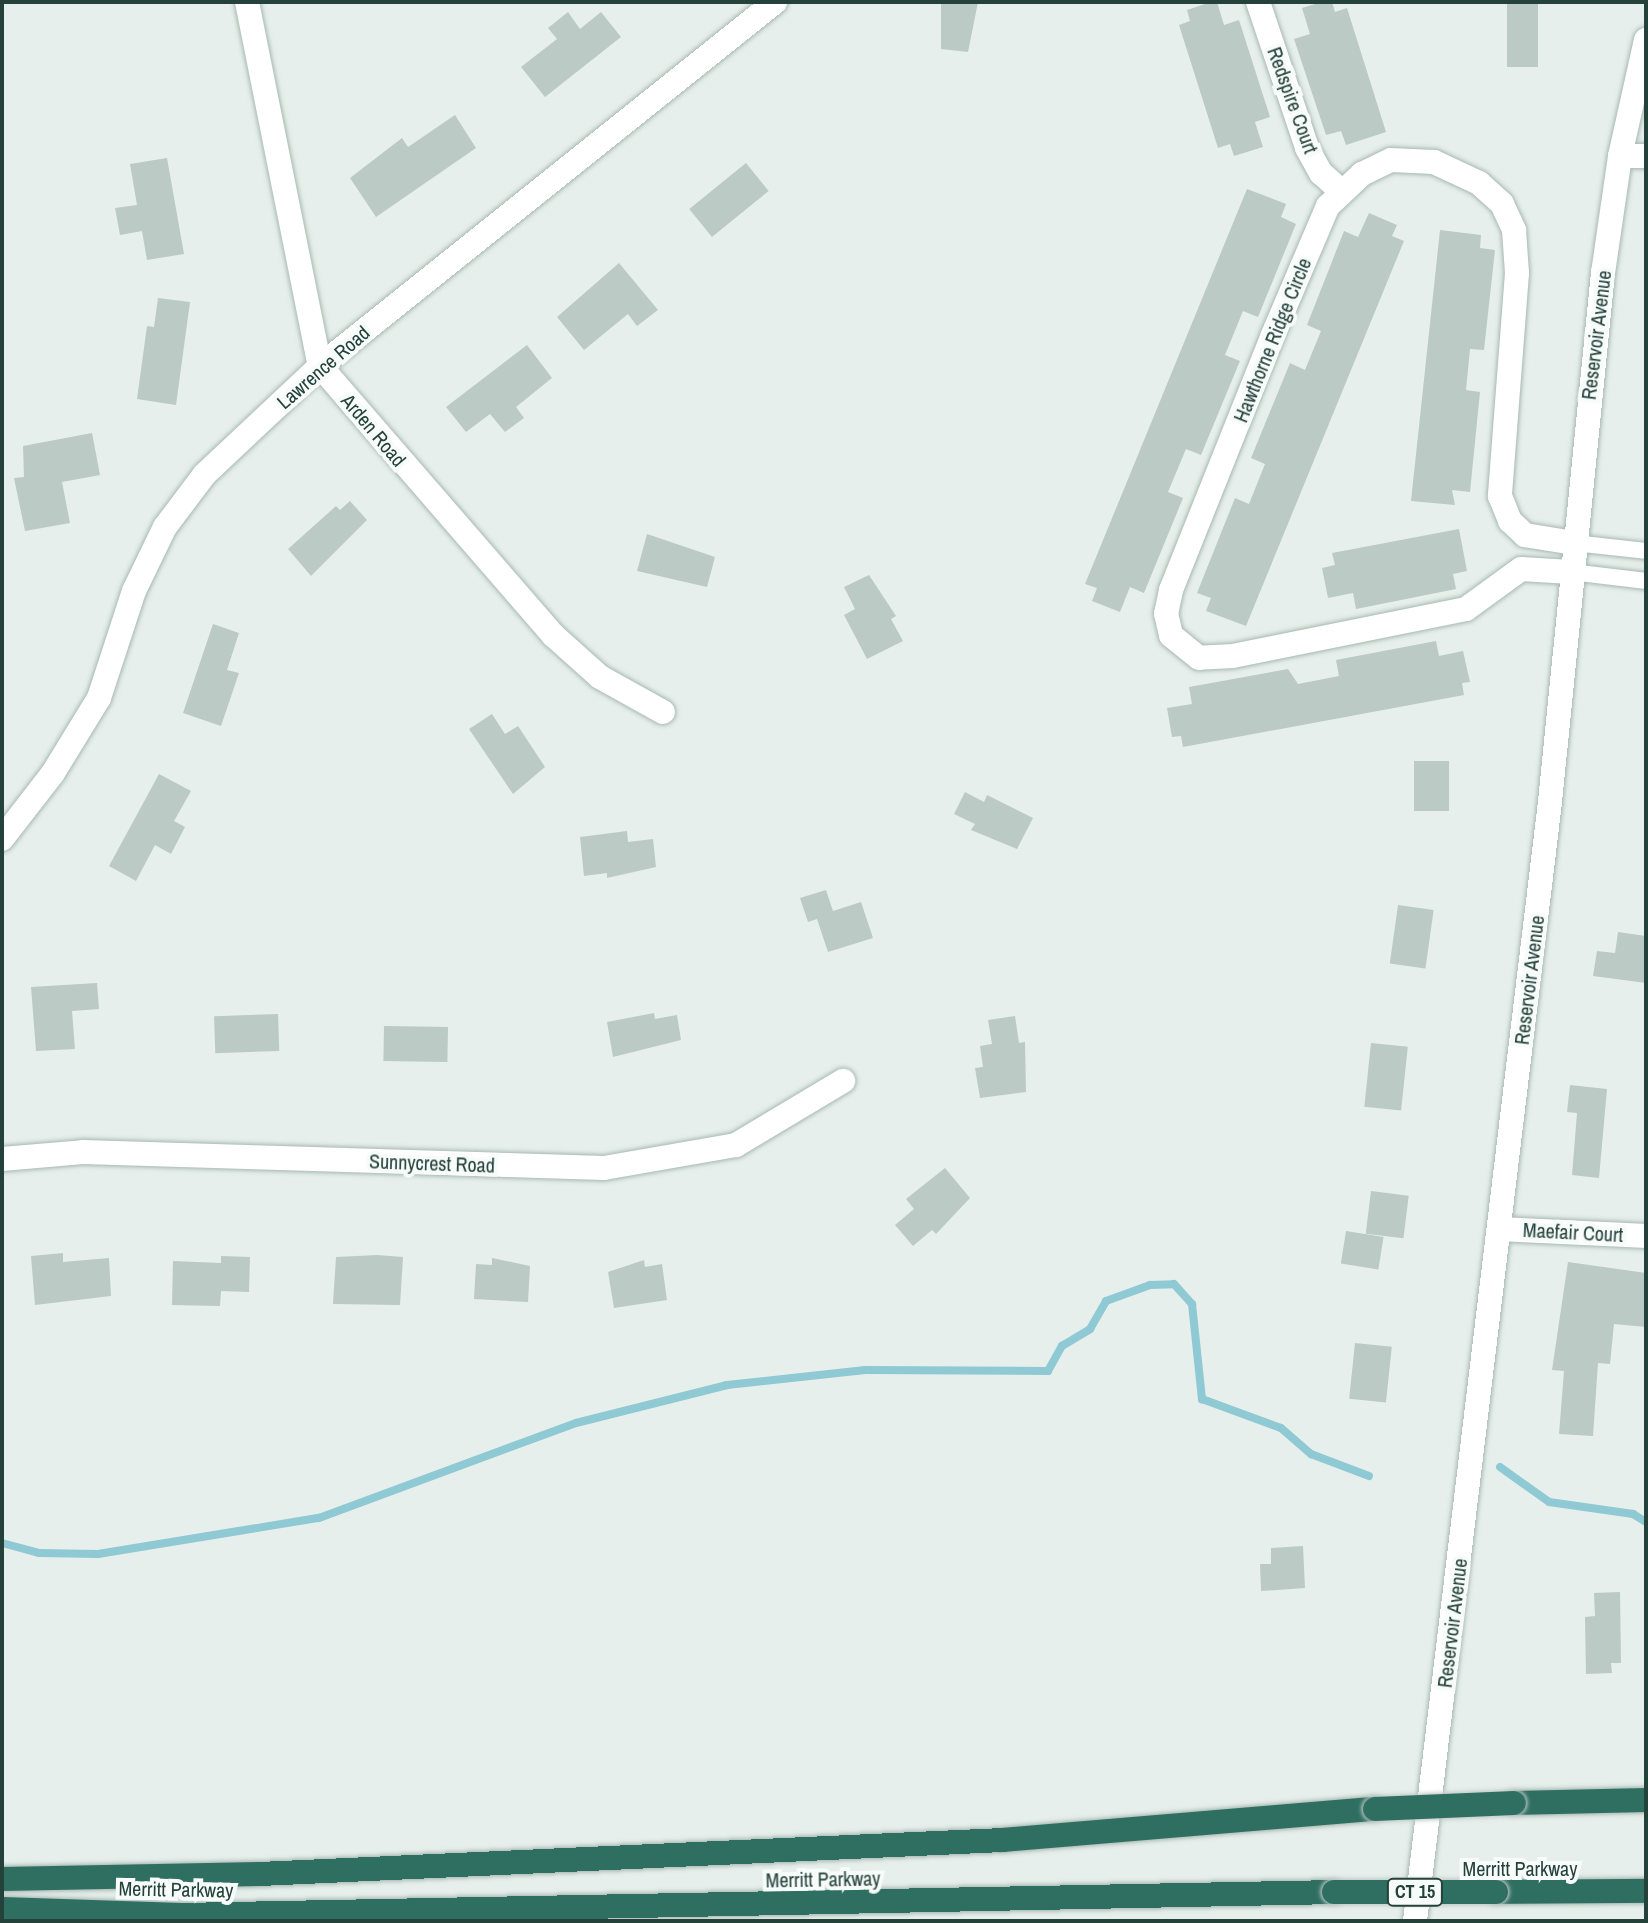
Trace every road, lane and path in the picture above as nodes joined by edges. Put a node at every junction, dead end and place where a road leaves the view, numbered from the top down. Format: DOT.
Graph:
graph roads {
  1 [pos="247,2"];
  2 [pos="775,2"];
  3 [pos="1258,2"];
  4 [pos="1646,40"];
  5 [pos="1620,156"];
  6 [pos="1646,156"];
  7 [pos="1340,190"];
  8 [pos="320,366"];
  9 [pos="1574,543"];
  10 [pos="1646,551"];
  11 [pos="1571,572"];
  12 [pos="1646,581"];
  13 [pos="663,712"];
  14 [pos="2,839"];
  15 [pos="843,1081"];
  16 [pos="2,1159"];
  17 [pos="1500,1229"];
  18 [pos="1646,1236"];
  19 [pos="1646,1800"];
  20 [pos="2,1879"];
  21 [pos="1646,1891"];
  22 [pos="2,1909"];
  23 [pos="1415,1921"];
  1 -- 8 [label="street, Arden Road"];
  2 -- 8 [label="street, Lawrence Road"];
  3 -- 7 [label="street, Redspire Court"];
  4 -- 5 [label="street, Reservoir Avenue"];
  5 -- 6 [label="street"];
  5 -- 9 [label="street, Reservoir Avenue"];
  7 -- 9 [label="street"];
  7 -- 11 [label="street, Hawthorne Ridge Circle"];
  8 -- 13 [label="street, Arden Road"];
  8 -- 14 [label="street, Lawrence Road"];
  9 -- 10 [label="lane"];
  9 -- 11 [label="street, Reservoir Avenue"];
  11 -- 12 [label="lane"];
  11 -- 17 [label="street, Reservoir Avenue"];
  15 -- 16 [label="street, Sunnycrest Road"];
  17 -- 18 [label="street, Maefair Court"];
  17 -- 23 [label="street, Reservoir Avenue"];
  19 -- 20 [label="highway, bridge"];
  21 -- 22 [label="highway, Merritt Parkway / CT 15, bridge"];
}
